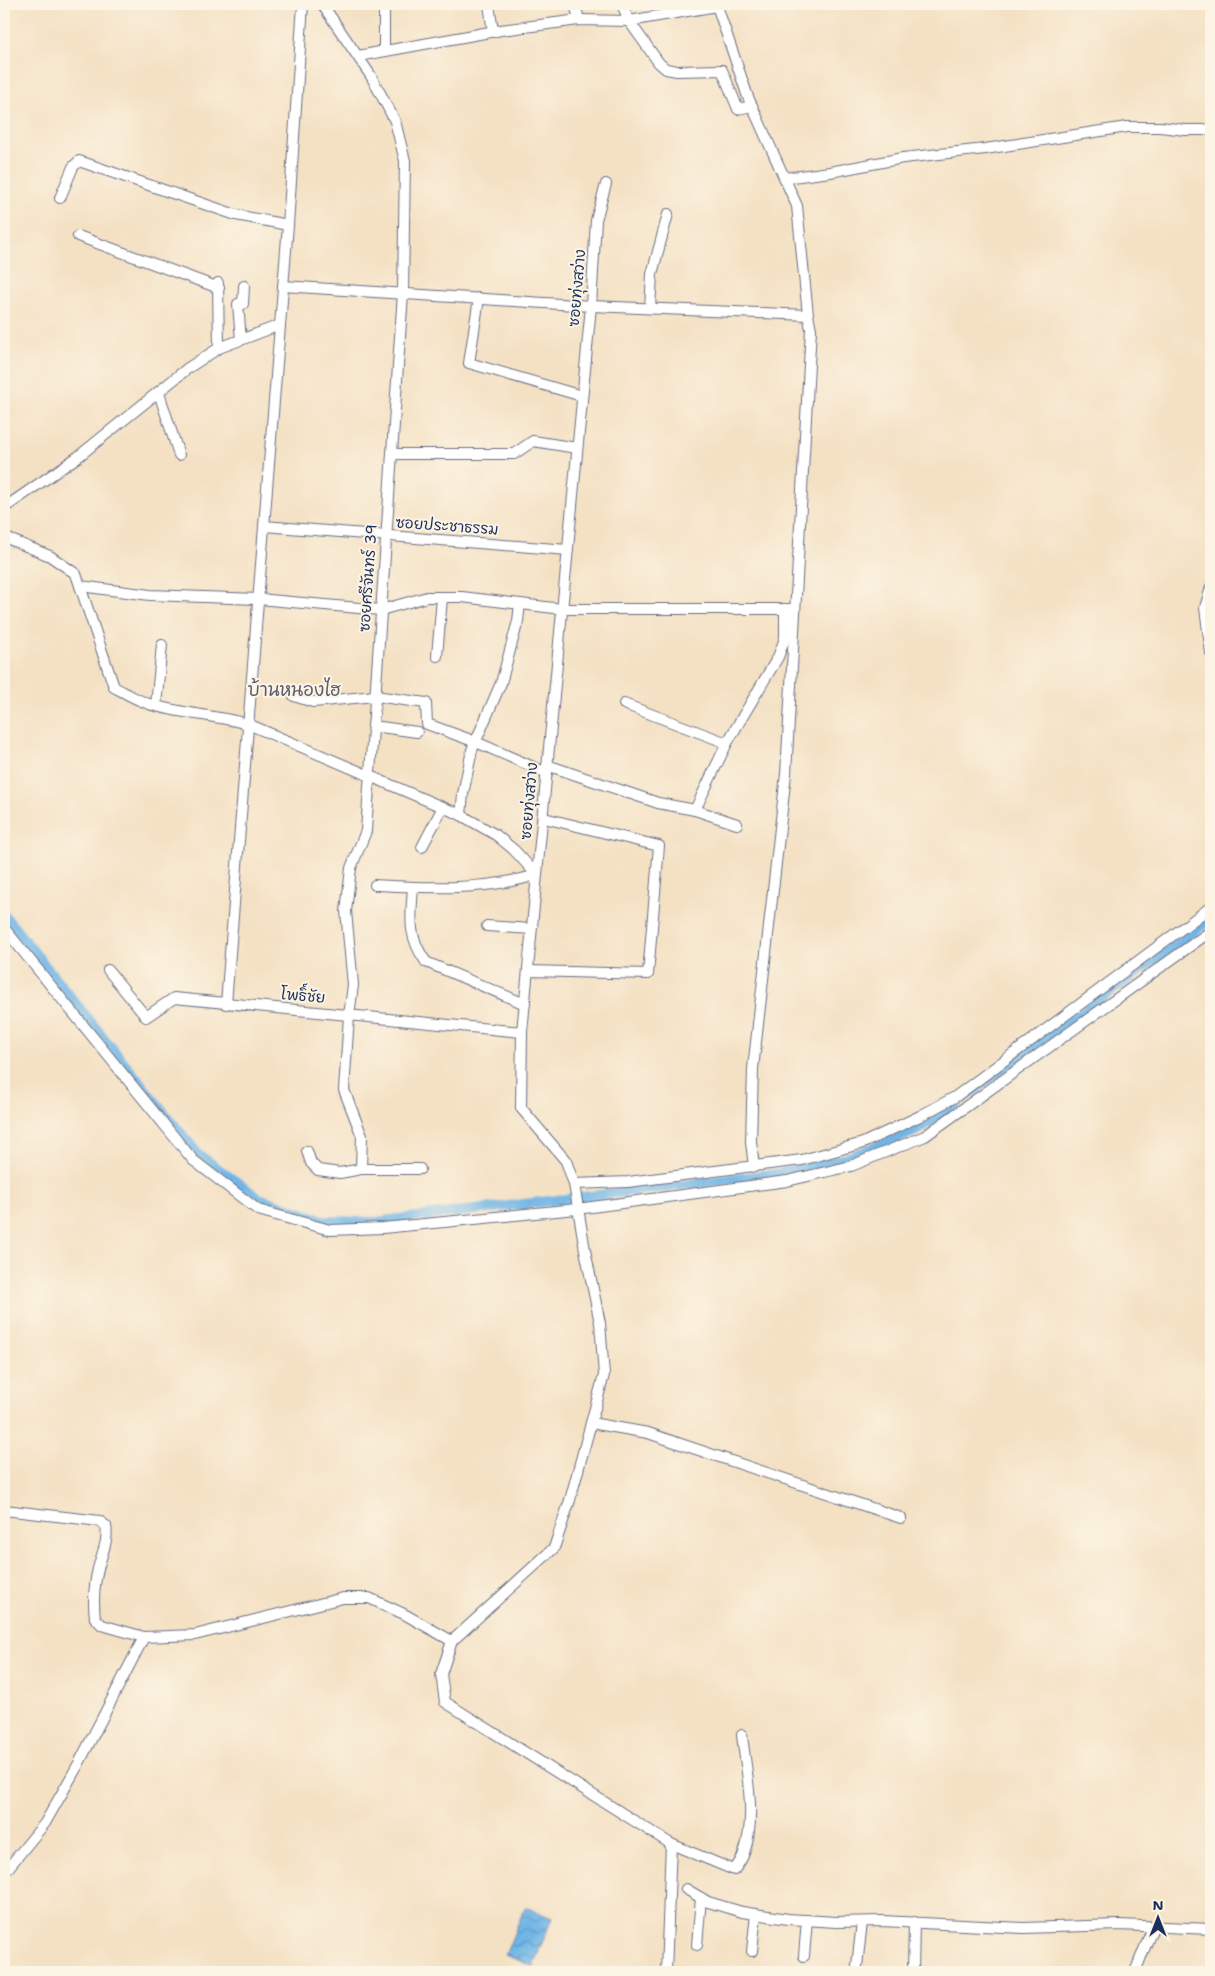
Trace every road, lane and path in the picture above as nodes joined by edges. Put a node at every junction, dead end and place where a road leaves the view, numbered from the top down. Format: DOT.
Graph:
graph roads {
  1 [pos="303,4"];
  2 [pos="322,4"];
  3 [pos="384,4"];
  4 [pos="489,4"];
  5 [pos="575,4"];
  6 [pos="622,4"];
  7 [pos="717,5"];
  8 [pos="579,20"];
  9 [pos="629,21"];
  10 [pos="493,32"];
  11 [pos="384,51"];
  12 [pos="358,56"];
  13 [pos="752,106"];
  14 [pos="1211,128"];
  15 [pos="785,178"];
  16 [pos="606,184"];
  17 [pos="60,198"];
  18 [pos="668,214"];
  19 [pos="288,225"];
  20 [pos="78,236"];
  21 [pos="244,286"];
  22 [pos="283,286"];
  23 [pos="403,293"];
  24 [pos="479,298"];
  25 [pos="591,306"];
  26 [pos="650,308"];
  27 [pos="808,314"];
  28 [pos="280,325"];
  29 [pos="241,340"];
  30 [pos="220,348"];
  31 [pos="159,393"];
  32 [pos="582,396"];
  33 [pos="577,448"];
  34 [pos="392,454"];
  35 [pos="179,456"];
  36 [pos="4,508"];
  37 [pos="264,526"];
  38 [pos="386,536"];
  39 [pos="4,537"];
  40 [pos="568,550"];
  41 [pos="80,586"];
  42 [pos="1211,587"];
  43 [pos="442,598"];
  44 [pos="258,600"];
  45 [pos="520,604"];
  46 [pos="381,610"];
  47 [pos="562,610"];
  48 [pos="790,610"];
  49 [pos="162,645"];
  50 [pos="1211,653"];
  51 [pos="437,656"];
  52 [pos="294,696"];
  53 [pos="375,696"];
  54 [pos="624,704"];
  55 [pos="156,705"];
  56 [pos="248,724"];
  57 [pos="373,726"];
  58 [pos="417,732"];
  59 [pos="476,742"];
  60 [pos="727,743"];
  61 [pos="547,769"];
  62 [pos="370,778"];
  63 [pos="443,807"];
  64 [pos="695,810"];
  65 [pos="461,815"];
  66 [pos="544,818"];
  67 [pos="737,824"];
  68 [pos="422,847"];
  69 [pos="537,874"];
  70 [pos="374,885"];
  71 [pos="414,887"];
  72 [pos="1211,907"];
  73 [pos="487,926"];
  74 [pos="4,928"];
  75 [pos="531,929"];
  76 [pos="1211,931"];
  77 [pos="108,970"];
  78 [pos="528,971"];
  79 [pos="226,1004"];
  80 [pos="525,1004"];
  81 [pos="349,1016"];
  82 [pos="522,1032"];
  83 [pos="307,1150"];
  84 [pos="754,1167"];
  85 [pos="420,1169"];
  86 [pos="360,1170"];
  87 [pos="574,1187"];
  88 [pos="576,1206"];
  89 [pos="591,1422"];
  90 [pos="4,1510"];
  91 [pos="902,1518"];
  92 [pos="144,1637"];
  93 [pos="452,1641"];
  94 [pos="742,1735"];
  95 [pos="671,1844"];
  96 [pos="4,1873"];
  97 [pos="686,1889"];
  98 [pos="701,1898"];
  99 [pos="756,1914"];
  100 [pos="807,1920"];
  101 [pos="862,1922"];
  102 [pos="914,1922"];
  103 [pos="1153,1927"];
  104 [pos="1211,1929"];
  105 [pos="697,1945"];
  106 [pos="752,1951"];
  107 [pos="804,1956"];
  108 [pos="857,1966"];
  109 [pos="666,1972"];
  110 [pos="914,1972"];
  111 [pos="1135,1972"];
  1 -- 19 [label="street"];
  2 -- 12 [label="street, ซอยศรีจันทร์ 39"];
  3 -- 11 [label="street"];
  4 -- 10 [label="street"];
  5 -- 8 [label="street"];
  6 -- 9 [label="street"];
  7 -- 9 [label="street"];
  7 -- 13 [label="street"];
  8 -- 9 [label="street"];
  8 -- 10 [label="street"];
  9 -- 13 [label="street"];
  10 -- 11 [label="street"];
  11 -- 12 [label="street"];
  12 -- 23 [label="street, ซอยศรีจันทร์ 39"];
  13 -- 15 [label="street"];
  14 -- 15 [label="street"];
  15 -- 27 [label="street"];
  16 -- 25 [label="street, ซอยทุ่งสว่าง"];
  17 -- 19 [label="street"];
  18 -- 26 [label="street"];
  19 -- 22 [label="street"];
  20 -- 30 [label="street"];
  21 -- 29 [label="street"];
  22 -- 23 [label="street"];
  22 -- 28 [label="street"];
  23 -- 24 [label="street"];
  23 -- 34 [label="street, ซอยศรีจันทร์ 39"];
  24 -- 25 [label="street"];
  24 -- 32 [label="street"];
  25 -- 26 [label="street"];
  25 -- 32 [label="street, ซอยทุ่งสว่าง"];
  26 -- 27 [label="street"];
  27 -- 48 [label="street"];
  28 -- 29 [label="street"];
  28 -- 37 [label="street"];
  29 -- 30 [label="street"];
  30 -- 31 [label="street"];
  31 -- 35 [label="street"];
  31 -- 36 [label="street"];
  32 -- 33 [label="street, ซอยทุ่งสว่าง"];
  33 -- 34 [label="street"];
  33 -- 40 [label="street, ซอยทุ่งสว่าง"];
  34 -- 38 [label="street, ซอยศรีจันทร์ 39"];
  37 -- 38 [label="street, ซอยประชาธรรม"];
  37 -- 44 [label="street"];
  38 -- 40 [label="street, ซอยประชาธรรม"];
  38 -- 46 [label="street, ซอยศรีจันทร์ 39"];
  39 -- 41 [label="street"];
  40 -- 47 [label="street, ซอยทุ่งสว่าง"];
  41 -- 44 [label="street"];
  41 -- 55 [label="street"];
  42 -- 50 [label="street"];
  43 -- 45 [label="street"];
  43 -- 46 [label="street"];
  43 -- 51 [label="street"];
  44 -- 46 [label="street"];
  44 -- 56 [label="street"];
  45 -- 47 [label="street"];
  45 -- 59 [label="street"];
  46 -- 53 [label="street, ซอยศรีจันทร์ 39"];
  47 -- 48 [label="street"];
  47 -- 61 [label="street, ซอยทุ่งสว่าง"];
  48 -- 60 [label="street"];
  48 -- 84 [label="street"];
  49 -- 55 [label="street"];
  52 -- 53 [label="street"];
  53 -- 57 [label="street, ซอยศรีจันทร์ 39"];
  53 -- 59 [label="street"];
  54 -- 60 [label="street"];
  55 -- 56 [label="street"];
  56 -- 62 [label="street"];
  56 -- 79 [label="street"];
  57 -- 58 [label="street"];
  57 -- 62 [label="street, ซอยศรีจันทร์ 39"];
  59 -- 61 [label="street"];
  59 -- 65 [label="street"];
  60 -- 64 [label="street"];
  61 -- 64 [label="street"];
  61 -- 66 [label="street, ซอยทุ่งสว่าง"];
  62 -- 63 [label="street"];
  62 -- 81 [label="street, ซอยศรีจันทร์ 39"];
  63 -- 65 [label="street"];
  63 -- 68 [label="street"];
  64 -- 67 [label="street"];
  65 -- 69 [label="street"];
  66 -- 69 [label="street, ซอยทุ่งสว่าง"];
  66 -- 78 [label="street"];
  69 -- 71 [label="street"];
  69 -- 75 [label="street, ซอยทุ่งสว่าง"];
  70 -- 71 [label="street"];
  71 -- 80 [label="street"];
  72 -- 84 [label="street"];
  73 -- 75 [label="street"];
  74 -- 88 [label="street"];
  75 -- 78 [label="street, ซอยทุ่งสว่าง"];
  76 -- 88 [label="street"];
  77 -- 79 [label="street, โพธิ์ชัย"];
  78 -- 80 [label="street, ซอยทุ่งสว่าง"];
  79 -- 81 [label="street, โพธิ์ชัย"];
  80 -- 82 [label="street, ซอยทุ่งสว่าง"];
  81 -- 82 [label="street, โพธิ์ชัย"];
  81 -- 86 [label="street, ซอยศรีจันทร์ 39"];
  82 -- 87 [label="street, ซอยทุ่งสว่าง"];
  83 -- 86 [label="street"];
  84 -- 87 [label="street"];
  85 -- 86 [label="street"];
  87 -- 88 [label="street, ซอยทุ่งสว่าง"];
  88 -- 89 [label="street, ซอยทุ่งสว่าง"];
  89 -- 91 [label="street"];
  89 -- 93 [label="street, ซอยทุ่งสว่าง"];
  90 -- 92 [label="street"];
  92 -- 93 [label="street"];
  92 -- 96 [label="street"];
  93 -- 95 [label="street"];
  94 -- 95 [label="street"];
  95 -- 109 [label="street"];
  97 -- 98 [label="street"];
  98 -- 99 [label="street"];
  98 -- 105 [label="street"];
  99 -- 100 [label="street"];
  99 -- 106 [label="street"];
  100 -- 101 [label="street"];
  100 -- 107 [label="street"];
  101 -- 102 [label="street"];
  101 -- 108 [label="street"];
  102 -- 103 [label="street"];
  102 -- 110 [label="street"];
  103 -- 104 [label="street"];
  103 -- 111 [label="street"];
}
